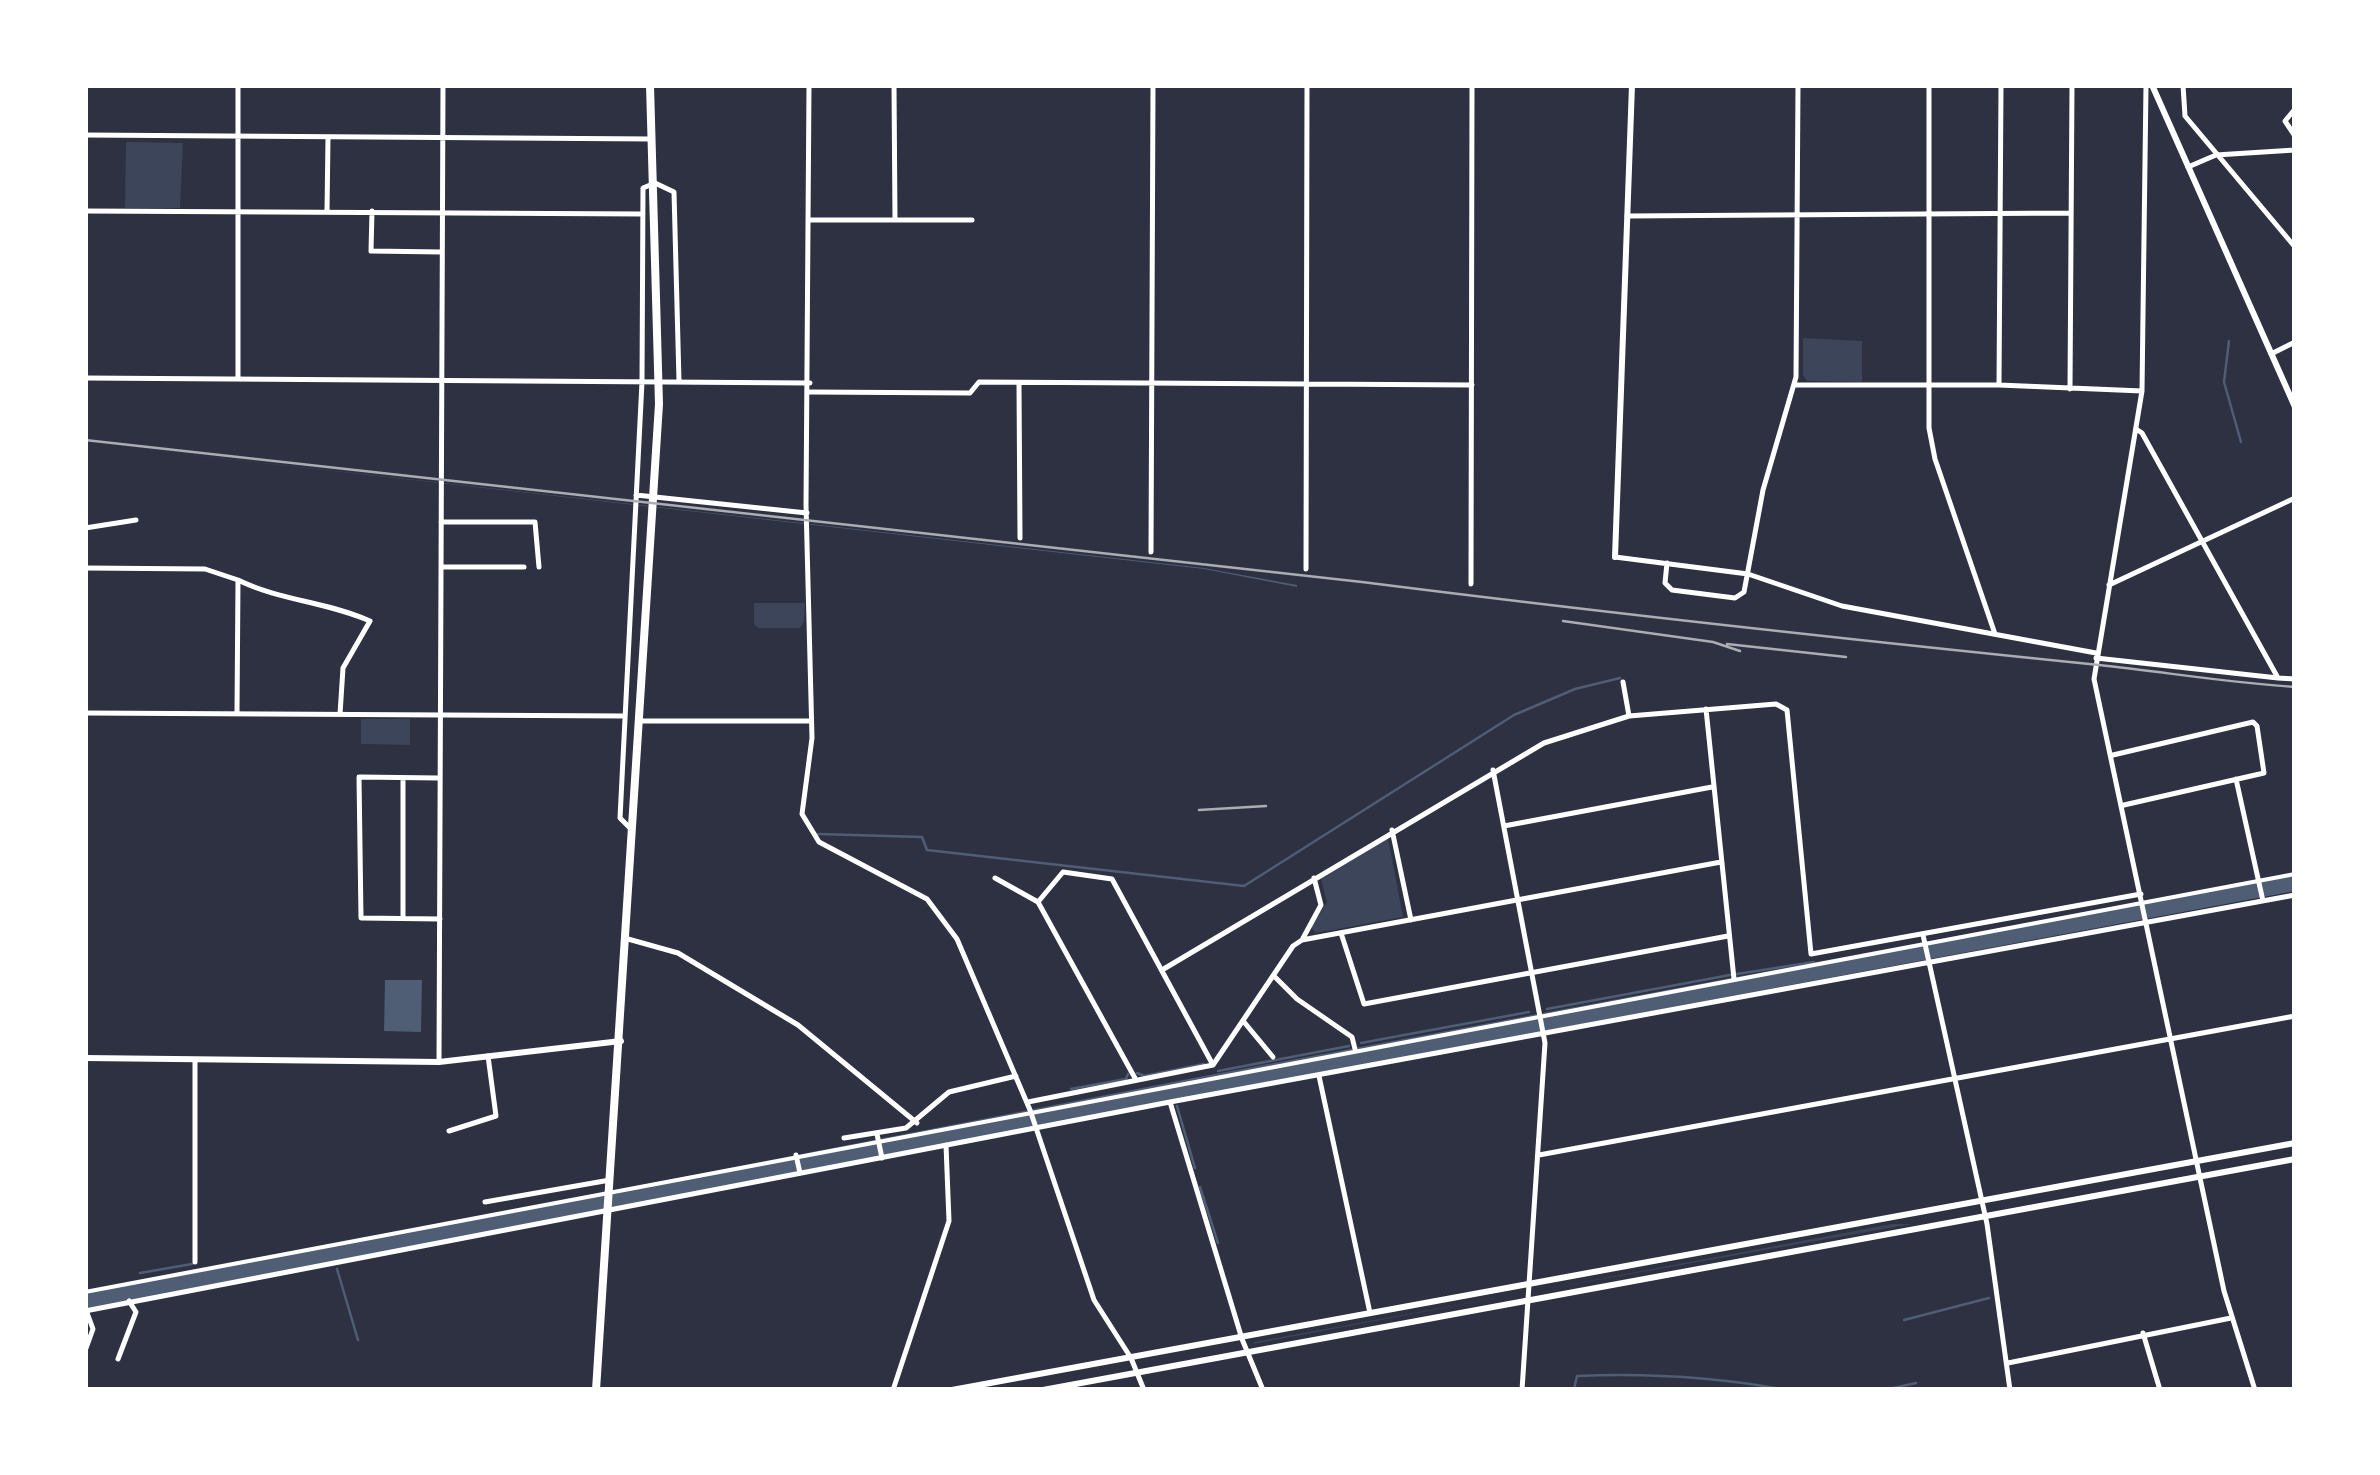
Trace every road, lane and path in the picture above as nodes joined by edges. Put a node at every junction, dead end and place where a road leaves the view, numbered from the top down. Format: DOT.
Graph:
graph roads {
  1 [pos="238,85"];
  2 [pos="442,85"];
  3 [pos="650,85"];
  4 [pos="809,85"];
  5 [pos="894,85"];
  6 [pos="1153,85"];
  7 [pos="1308,85"];
  8 [pos="1472,85"];
  9 [pos="1632,85"];
  10 [pos="1798,85"];
  11 [pos="1929,85"];
  12 [pos="2002,85"];
  13 [pos="2072,85"];
  14 [pos="2149,85"];
  15 [pos="2183,85"];
  16 [pos="2295,109"];
  17 [pos="85,136"];
  18 [pos="2295,136"];
  19 [pos="238,137"];
  20 [pos="328,138"];
  21 [pos="442,139"];
  22 [pos="653,139"];
  23 [pos="2295,150"];
  24 [pos="2216,154"];
  25 [pos="2188,167"];
  26 [pos="655,184"];
  27 [pos="85,211"];
  28 [pos="372,211"];
  29 [pos="238,212"];
  30 [pos="327,212"];
  31 [pos="442,212"];
  32 [pos="1796,212"];
  33 [pos="1929,212"];
  34 [pos="2001,213"];
  35 [pos="2070,213"];
  36 [pos="643,214"];
  37 [pos="1627,216"];
  38 [pos="810,220"];
  39 [pos="895,220"];
  40 [pos="972,220"];
  41 [pos="2295,248"];
  42 [pos="441,252"];
  43 [pos="2295,342"];
  44 [pos="2270,354"];
  45 [pos="85,378"];
  46 [pos="238,380"];
  47 [pos="441,380"];
  48 [pos="679,380"];
  49 [pos="642,382"];
  50 [pos="810,383"];
  51 [pos="1308,383"];
  52 [pos="1019,384"];
  53 [pos="1152,384"];
  54 [pos="1795,384"];
  55 [pos="1472,385"];
  56 [pos="2000,385"];
  57 [pos="1930,386"];
  58 [pos="2070,389"];
  59 [pos="809,392"];
  60 [pos="2142,392"];
  61 [pos="2295,407"];
  62 [pos="2136,429"];
  63 [pos="636,495"];
  64 [pos="2295,498"];
  65 [pos="807,512"];
  66 [pos="136,520"];
  67 [pos="441,522"];
  68 [pos="85,528"];
  69 [pos="1020,538"];
  70 [pos="2202,542"];
  71 [pos="1152,552"];
  72 [pos="1615,556"];
  73 [pos="1668,563"];
  74 [pos="539,567"];
  75 [pos="85,568"];
  76 [pos="443,568"];
  77 [pos="524,568"];
  78 [pos="1306,569"];
  79 [pos="1748,574"];
  80 [pos="238,580"];
  81 [pos="1472,584"];
  82 [pos="2108,585"];
  83 [pos="1995,634"];
  84 [pos="2096,655"];
  85 [pos="2278,678"];
  86 [pos="2295,679"];
  87 [pos="1623,682"];
  88 [pos="1706,709"];
  89 [pos="237,712"];
  90 [pos="85,713"];
  91 [pos="340,714"];
  92 [pos="440,715"];
  93 [pos="627,716"];
  94 [pos="1629,716"];
  95 [pos="641,722"];
  96 [pos="811,722"];
  97 [pos="2112,754"];
  98 [pos="1492,770"];
  99 [pos="403,778"];
  100 [pos="439,778"];
  101 [pos="2236,779"];
  102 [pos="1714,787"];
  103 [pos="2123,805"];
  104 [pos="1504,826"];
  105 [pos="1392,830"];
  106 [pos="634,832"];
  107 [pos="1720,862"];
  108 [pos="2295,874"];
  109 [pos="995,878"];
  110 [pos="1314,878"];
  111 [pos="2260,881"];
  112 [pos="2295,895"];
  113 [pos="1518,899"];
  114 [pos="2263,899"];
  115 [pos="2143,900"];
  116 [pos="1038,902"];
  117 [pos="402,918"];
  118 [pos="440,920"];
  119 [pos="1410,920"];
  120 [pos="2147,920"];
  121 [pos="1341,933"];
  122 [pos="1728,936"];
  123 [pos="1923,936"];
  124 [pos="628,939"];
  125 [pos="1302,940"];
  126 [pos="1924,944"];
  127 [pos="1928,963"];
  128 [pos="1162,970"];
  129 [pos="1533,974"];
  130 [pos="1274,976"];
  131 [pos="1734,978"];
  132 [pos="1540,1014"];
  133 [pos="2295,1016"];
  134 [pos="1244,1022"];
  135 [pos="1544,1031"];
  136 [pos="2171,1039"];
  137 [pos="621,1041"];
  138 [pos="1355,1049"];
  139 [pos="488,1056"];
  140 [pos="1273,1057"];
  141 [pos="85,1058"];
  142 [pos="195,1060"];
  143 [pos="439,1062"];
  144 [pos="1213,1065"];
  145 [pos="1016,1076"];
  146 [pos="1319,1076"];
  147 [pos="1953,1079"];
  148 [pos="1136,1080"];
  149 [pos="1027,1102"];
  150 [pos="1170,1102"];
  151 [pos="1030,1111"];
  152 [pos="916,1123"];
  153 [pos="1035,1127"];
  154 [pos="449,1131"];
  155 [pos="844,1138"];
  156 [pos="878,1138"];
  157 [pos="2295,1142"];
  158 [pos="946,1145"];
  159 [pos="881,1154"];
  160 [pos="1540,1155"];
  161 [pos="796,1156"];
  162 [pos="2295,1159"];
  163 [pos="2195,1161"];
  164 [pos="800,1170"];
  165 [pos="2198,1176"];
  166 [pos="610,1183"];
  167 [pos="1982,1201"];
  168 [pos="485,1202"];
  169 [pos="608,1209"];
  170 [pos="1986,1216"];
  171 [pos="195,1262"];
  172 [pos="1530,1285"];
  173 [pos="85,1292"];
  174 [pos="1529,1301"];
  175 [pos="129,1302"];
  176 [pos="85,1310"];
  177 [pos="1370,1316"];
  178 [pos="2231,1318"];
  179 [pos="2143,1333"];
  180 [pos="1242,1339"];
  181 [pos="85,1351"];
  182 [pos="1247,1352"];
  183 [pos="1131,1358"];
  184 [pos="118,1359"];
  185 [pos="2008,1363"];
  186 [pos="1138,1372"];
  187 [pos="596,1390"];
  188 [pos="893,1390"];
  189 [pos="952,1390"];
  190 [pos="1043,1390"];
  191 [pos="1144,1390"];
  192 [pos="1265,1390"];
  193 [pos="1522,1390"];
  194 [pos="2010,1390"];
  195 [pos="2160,1390"];
  196 [pos="2256,1390"];
  1 -- 19 [label="street"];
  2 -- 21 [label="street"];
  3 -- 22 [label="highway"];
  4 -- 38 [label="street"];
  5 -- 39 [label="street"];
  6 -- 53 [label="street"];
  7 -- 51 [label="street"];
  8 -- 55 [label="street"];
  9 -- 37 [label="main road"];
  10 -- 32 [label="street"];
  11 -- 33 [label="street"];
  12 -- 34 [label="street"];
  13 -- 35 [label="street"];
  14 -- 25 [label="main road"];
  14 -- 60 [label="street"];
  15 -- 24 [label="street"];
  16 -- 18 [label="street"];
  17 -- 19 [label="street"];
  19 -- 20 [label="street"];
  19 -- 29 [label="street"];
  20 -- 21 [label="street"];
  20 -- 30 [label="street"];
  21 -- 22 [label="street"];
  21 -- 31 [label="street"];
  22 -- 26 [label="highway"];
  23 -- 24 [label="street"];
  24 -- 25 [label="street"];
  24 -- 41 [label="street"];
  25 -- 44 [label="main road"];
  26 -- 36 [label="street"];
  26 -- 48 [label="street"];
  26 -- 95 [label="highway"];
  27 -- 29 [label="street"];
  28 -- 30 [label="street"];
  28 -- 31 [label="street"];
  28 -- 42 [label="street"];
  29 -- 30 [label="street"];
  29 -- 46 [label="street"];
  31 -- 36 [label="street"];
  31 -- 42 [label="street"];
  32 -- 33 [label="street"];
  32 -- 37 [label="street"];
  32 -- 54 [label="street"];
  33 -- 34 [label="street"];
  33 -- 57 [label="street"];
  34 -- 35 [label="street"];
  34 -- 56 [label="street"];
  35 -- 58 [label="street"];
  36 -- 49 [label="street"];
  37 -- 72 [label="main road"];
  38 -- 39 [label="street"];
  38 -- 50 [label="street"];
  39 -- 40 [label="street"];
  42 -- 47 [label="street"];
  43 -- 44 [label="street"];
  44 -- 61 [label="main road"];
  45 -- 46 [label="street"];
  46 -- 47 [label="street"];
  47 -- 49 [label="street"];
  47 -- 67 [label="street"];
  48 -- 49 [label="street"];
  48 -- 50 [label="street"];
  49 -- 63 [label="street"];
  50 -- 59 [label="street"];
  51 -- 53 [label="street"];
  51 -- 55 [label="street"];
  51 -- 78 [label="street"];
  52 -- 53 [label="street"];
  52 -- 59 [label="street"];
  52 -- 69 [label="street"];
  53 -- 71 [label="street"];
  54 -- 57 [label="street"];
  54 -- 79 [label="street"];
  55 -- 81 [label="street"];
  56 -- 57 [label="street"];
  56 -- 58 [label="street"];
  57 -- 83 [label="street"];
  58 -- 60 [label="street"];
  59 -- 65 [label="street"];
  60 -- 62 [label="street"];
  62 -- 70 [label="street"];
  62 -- 82 [label="street"];
  63 -- 65 [label="street"];
  63 -- 93 [label="street"];
  64 -- 70 [label="street"];
  65 -- 96 [label="street"];
  66 -- 68 [label="street"];
  67 -- 74 [label="street"];
  67 -- 76 [label="street"];
  70 -- 82 [label="street"];
  70 -- 85 [label="street"];
  72 -- 73 [label="street"];
  73 -- 79 [label="street"];
  73 -- 79 [label="street"];
  75 -- 80 [label="street"];
  76 -- 77 [label="street"];
  76 -- 92 [label="street"];
  79 -- 83 [label="street"];
  80 -- 89 [label="street"];
  80 -- 91 [label="street"];
  82 -- 84 [label="street"];
  83 -- 84 [label="street"];
  84 -- 85 [label="street"];
  84 -- 97 [label="street"];
  85 -- 86 [label="street"];
  87 -- 94 [label="street"];
  88 -- 94 [label="street"];
  88 -- 102 [label="street"];
  88 -- 123 [label="street"];
  89 -- 90 [label="street"];
  89 -- 91 [label="street"];
  91 -- 92 [label="street"];
  92 -- 93 [label="street"];
  92 -- 100 [label="street"];
  93 -- 106 [label="street"];
  94 -- 98 [label="street"];
  95 -- 96 [label="street"];
  95 -- 106 [label="highway"];
  96 -- 145 [label="street"];
  97 -- 101 [label="street"];
  97 -- 103 [label="street"];
  98 -- 104 [label="street"];
  98 -- 105 [label="street"];
  99 -- 100 [label="street"];
  99 -- 117 [label="street"];
  99 -- 117 [label="street"];
  100 -- 118 [label="street"];
  101 -- 103 [label="street"];
  101 -- 111 [label="street"];
  102 -- 104 [label="street"];
  102 -- 107 [label="street"];
  103 -- 115 [label="street"];
  104 -- 113 [label="street"];
  105 -- 110 [label="street"];
  105 -- 119 [label="street"];
  106 -- 124 [label="highway"];
  107 -- 113 [label="street"];
  107 -- 122 [label="street"];
  108 -- 111 [label="street"];
  109 -- 116 [label="street"];
  110 -- 125 [label="street"];
  110 -- 128 [label="street"];
  111 -- 114 [label="street"];
  111 -- 115 [label="street"];
  112 -- 114 [label="street"];
  113 -- 119 [label="street"];
  113 -- 129 [label="street"];
  114 -- 120 [label="street"];
  115 -- 120 [label="street"];
  115 -- 123 [label="street"];
  115 -- 126 [label="street"];
  116 -- 128 [label="street"];
  116 -- 148 [label="street"];
  117 -- 118 [label="street"];
  118 -- 143 [label="street"];
  119 -- 121 [label="street"];
  120 -- 127 [label="street"];
  120 -- 136 [label="street"];
  121 -- 125 [label="street"];
  121 -- 129 [label="street"];
  122 -- 129 [label="street"];
  122 -- 131 [label="street"];
  123 -- 126 [label="street"];
  124 -- 137 [label="highway"];
  124 -- 152 [label="street"];
  125 -- 130 [label="street"];
  126 -- 127 [label="street"];
  126 -- 131 [label="street"];
  127 -- 135 [label="street"];
  127 -- 147 [label="street"];
  128 -- 144 [label="street"];
  129 -- 132 [label="street"];
  130 -- 134 [label="street"];
  130 -- 138 [label="street"];
  131 -- 132 [label="street"];
  132 -- 135 [label="street"];
  132 -- 138 [label="street"];
  133 -- 136 [label="street"];
  134 -- 140 [label="street"];
  134 -- 144 [label="street"];
  135 -- 146 [label="street"];
  135 -- 160 [label="street"];
  136 -- 147 [label="street"];
  136 -- 163 [label="street"];
  137 -- 139 [label="main road"];
  137 -- 166 [label="highway"];
  138 -- 151 [label="street"];
  139 -- 143 [label="main road"];
  139 -- 154 [label="street"];
  141 -- 142 [label="main road"];
  142 -- 143 [label="main road"];
  142 -- 171 [label="street"];
  144 -- 148 [label="street"];
  145 -- 149 [label="street"];
  145 -- 152 [label="street"];
  146 -- 150 [label="street"];
  146 -- 177 [label="street"];
  147 -- 160 [label="street"];
  147 -- 167 [label="street"];
  148 -- 149 [label="street"];
  149 -- 151 [label="street"];
  150 -- 153 [label="street"];
  150 -- 180 [label="street"];
  151 -- 153 [label="street"];
  151 -- 156 [label="street"];
  152 -- 156 [label="street"];
  153 -- 158 [label="street"];
  153 -- 183 [label="street"];
  155 -- 156 [label="street"];
  156 -- 159 [label="street"];
  156 -- 161 [label="street"];
  157 -- 163 [label="main road"];
  158 -- 159 [label="street"];
  158 -- 188 [label="street"];
  159 -- 164 [label="street"];
  160 -- 172 [label="street"];
  161 -- 164 [label="street"];
  161 -- 173 [label="street"];
  162 -- 165 [label="main road"];
  163 -- 165 [label="street"];
  163 -- 167 [label="main road"];
  164 -- 169 [label="street"];
  165 -- 170 [label="main road"];
  165 -- 178 [label="street"];
  166 -- 168 [label="street"];
  166 -- 169 [label="highway"];
  167 -- 170 [label="street"];
  167 -- 172 [label="main road"];
  169 -- 175 [label="street"];
  169 -- 187 [label="highway"];
  170 -- 174 [label="main road"];
  170 -- 185 [label="street"];
  172 -- 174 [label="street"];
  172 -- 177 [label="main road"];
  174 -- 182 [label="main road"];
  174 -- 193 [label="street"];
  175 -- 176 [label="street"];
  175 -- 184 [label="street"];
  176 -- 181 [label="street"];
  177 -- 180 [label="main road"];
  178 -- 179 [label="street"];
  178 -- 196 [label="street"];
  179 -- 185 [label="street"];
  179 -- 195 [label="street"];
  180 -- 182 [label="street"];
  180 -- 183 [label="main road"];
  182 -- 186 [label="main road"];
  182 -- 192 [label="street"];
  183 -- 186 [label="street"];
  183 -- 189 [label="main road"];
  185 -- 194 [label="street"];
  186 -- 190 [label="main road"];
  186 -- 191 [label="street"];
}
